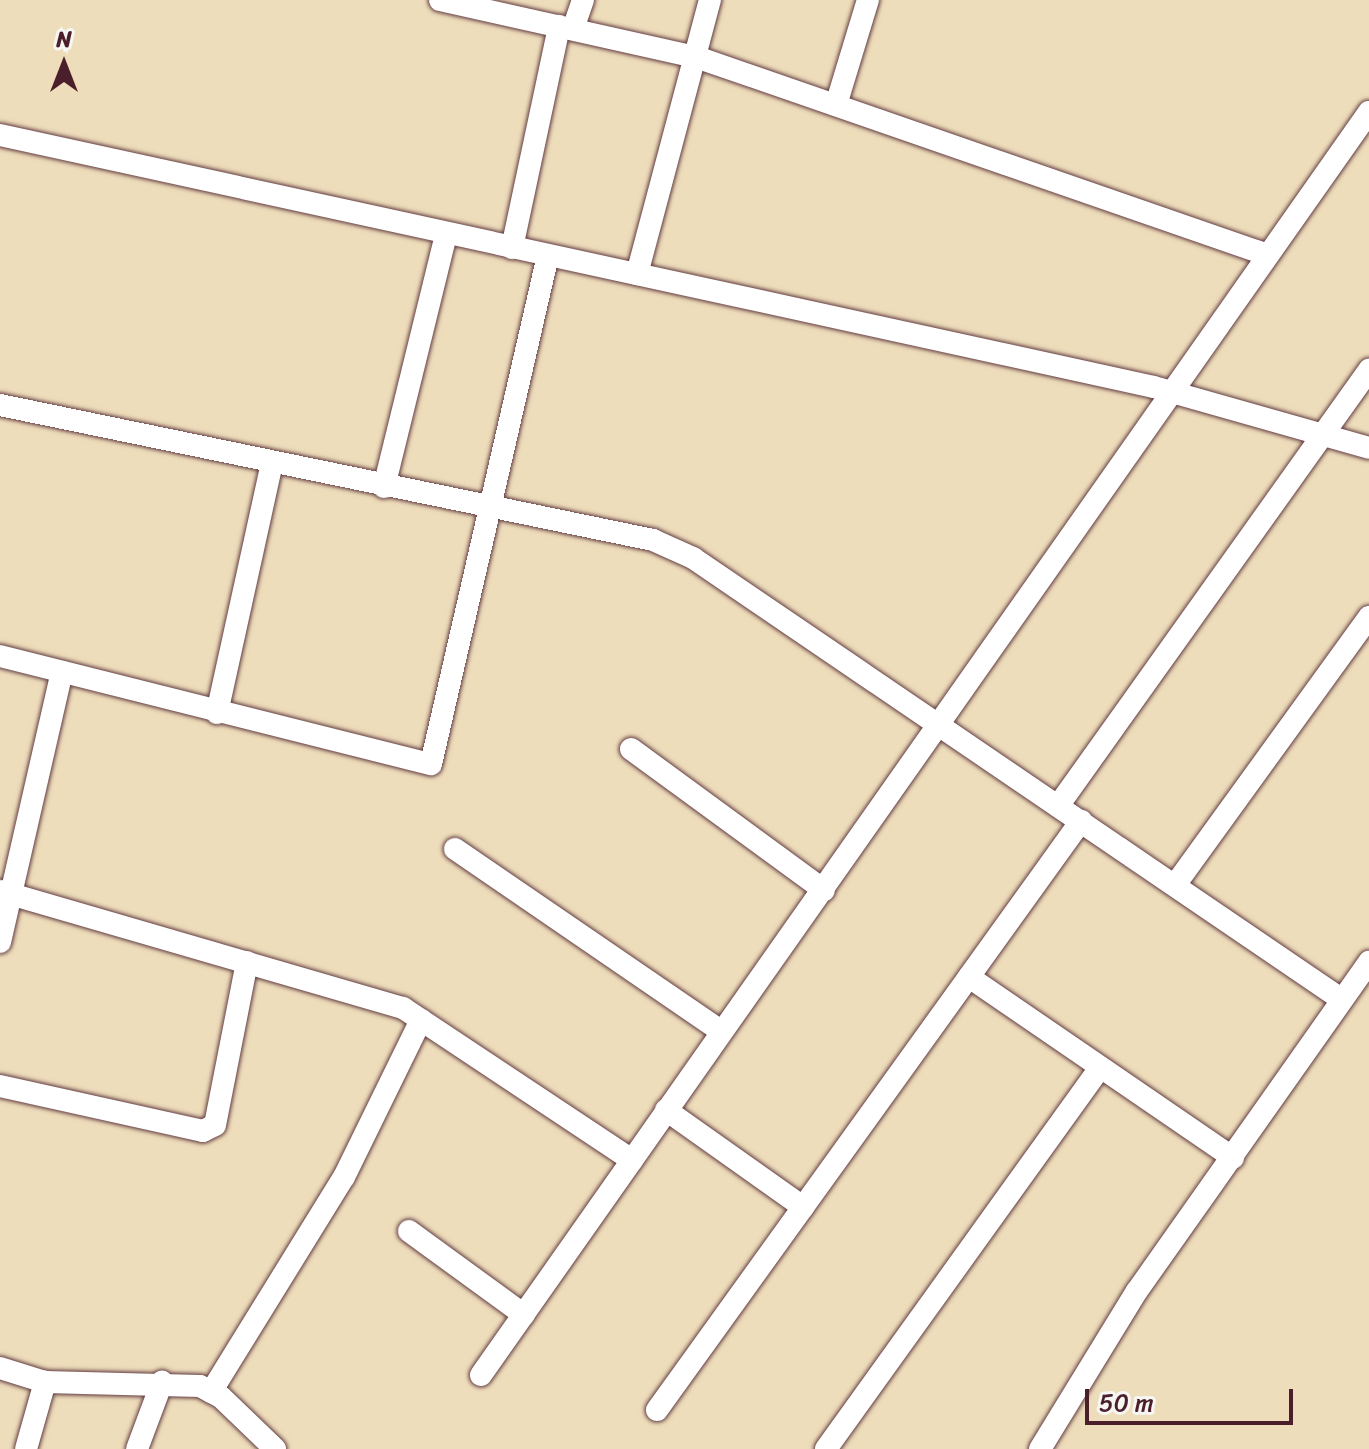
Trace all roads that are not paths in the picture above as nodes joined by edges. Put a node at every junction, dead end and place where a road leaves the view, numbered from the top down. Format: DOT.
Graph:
graph roads {
  1 [pos="444,0"];
  2 [pos="583,0"];
  3 [pos="710,0"];
  4 [pos="868,0"];
  5 [pos="566,28"];
  6 [pos="693,56"];
  7 [pos="836,105"];
  8 [pos="1369,112"];
  9 [pos="0,135"];
  10 [pos="446,234"];
  11 [pos="512,248"];
  12 [pos="1265,254"];
  13 [pos="548,255"];
  14 [pos="637,274"];
  15 [pos="1369,370"];
  16 [pos="1169,391"];
  17 [pos="0,405"];
  18 [pos="1322,434"];
  19 [pos="1369,448"];
  20 [pos="272,463"];
  21 [pos="384,487"];
  22 [pos="490,510"];
  23 [pos="1365,630"];
  24 [pos="0,656"];
  25 [pos="62,672"];
  26 [pos="217,713"];
  27 [pos="940,725"];
  28 [pos="631,749"];
  29 [pos="1058,806"];
  30 [pos="1081,821"];
  31 [pos="455,849"];
  32 [pos="1175,885"];
  33 [pos="824,890"];
  34 [pos="6,892"];
  35 [pos="0,942"];
  36 [pos="247,962"];
  37 [pos="1369,962"];
  38 [pos="969,977"];
  39 [pos="1341,999"];
  40 [pos="421,1020"];
  41 [pos="721,1031"];
  42 [pos="1100,1067"];
  43 [pos="0,1086"];
  44 [pos="666,1110"];
  45 [pos="1233,1158"];
  46 [pos="632,1160"];
  47 [pos="803,1207"];
  48 [pos="409,1231"];
  49 [pos="524,1315"];
  50 [pos="0,1368"];
  51 [pos="481,1375"];
  52 [pos="45,1382"];
  53 [pos="162,1382"];
  54 [pos="211,1392"];
  55 [pos="657,1410"];
  56 [pos="26,1449"];
  57 [pos="137,1449"];
  58 [pos="275,1449"];
  59 [pos="826,1449"];
  60 [pos="1040,1449"];
  1 -- 5 [label="street"];
  2 -- 5 [label="street"];
  3 -- 6 [label="street"];
  4 -- 7 [label="street"];
  5 -- 6 [label="street"];
  5 -- 11 [label="street"];
  6 -- 7 [label="street"];
  6 -- 14 [label="street"];
  7 -- 12 [label="street"];
  8 -- 12 [label="street"];
  9 -- 10 [label="street"];
  10 -- 11 [label="street"];
  10 -- 21 [label="street"];
  11 -- 13 [label="street"];
  12 -- 16 [label="street"];
  13 -- 14 [label="street"];
  13 -- 22 [label="street"];
  14 -- 16 [label="street"];
  15 -- 18 [label="street"];
  16 -- 18 [label="street"];
  16 -- 27 [label="street"];
  17 -- 20 [label="street"];
  18 -- 19 [label="street"];
  18 -- 29 [label="street"];
  20 -- 21 [label="street"];
  20 -- 26 [label="street"];
  21 -- 22 [label="street"];
  22 -- 26 [label="street"];
  22 -- 27 [label="street"];
  23 -- 32 [label="street"];
  24 -- 25 [label="street"];
  25 -- 26 [label="street"];
  25 -- 34 [label="street"];
  27 -- 29 [label="street"];
  27 -- 33 [label="street"];
  28 -- 33 [label="street"];
  29 -- 30 [label="street"];
  30 -- 32 [label="street"];
  30 -- 38 [label="street"];
  31 -- 41 [label="street"];
  32 -- 39 [label="street"];
  33 -- 41 [label="street"];
  34 -- 35 [label="street"];
  34 -- 36 [label="street"];
  36 -- 40 [label="street"];
  36 -- 43 [label="street"];
  37 -- 39 [label="street"];
  38 -- 42 [label="street"];
  38 -- 47 [label="street"];
  39 -- 45 [label="street"];
  40 -- 46 [label="street"];
  40 -- 54 [label="street"];
  41 -- 44 [label="street"];
  42 -- 45 [label="street"];
  42 -- 59 [label="street"];
  44 -- 46 [label="street"];
  44 -- 47 [label="street"];
  45 -- 60 [label="street"];
  46 -- 49 [label="street"];
  47 -- 55 [label="street"];
  48 -- 49 [label="street"];
  49 -- 51 [label="street"];
  50 -- 52 [label="street"];
  52 -- 53 [label="street"];
  52 -- 56 [label="street"];
  53 -- 54 [label="street"];
  53 -- 57 [label="street"];
  54 -- 58 [label="street"];
}
